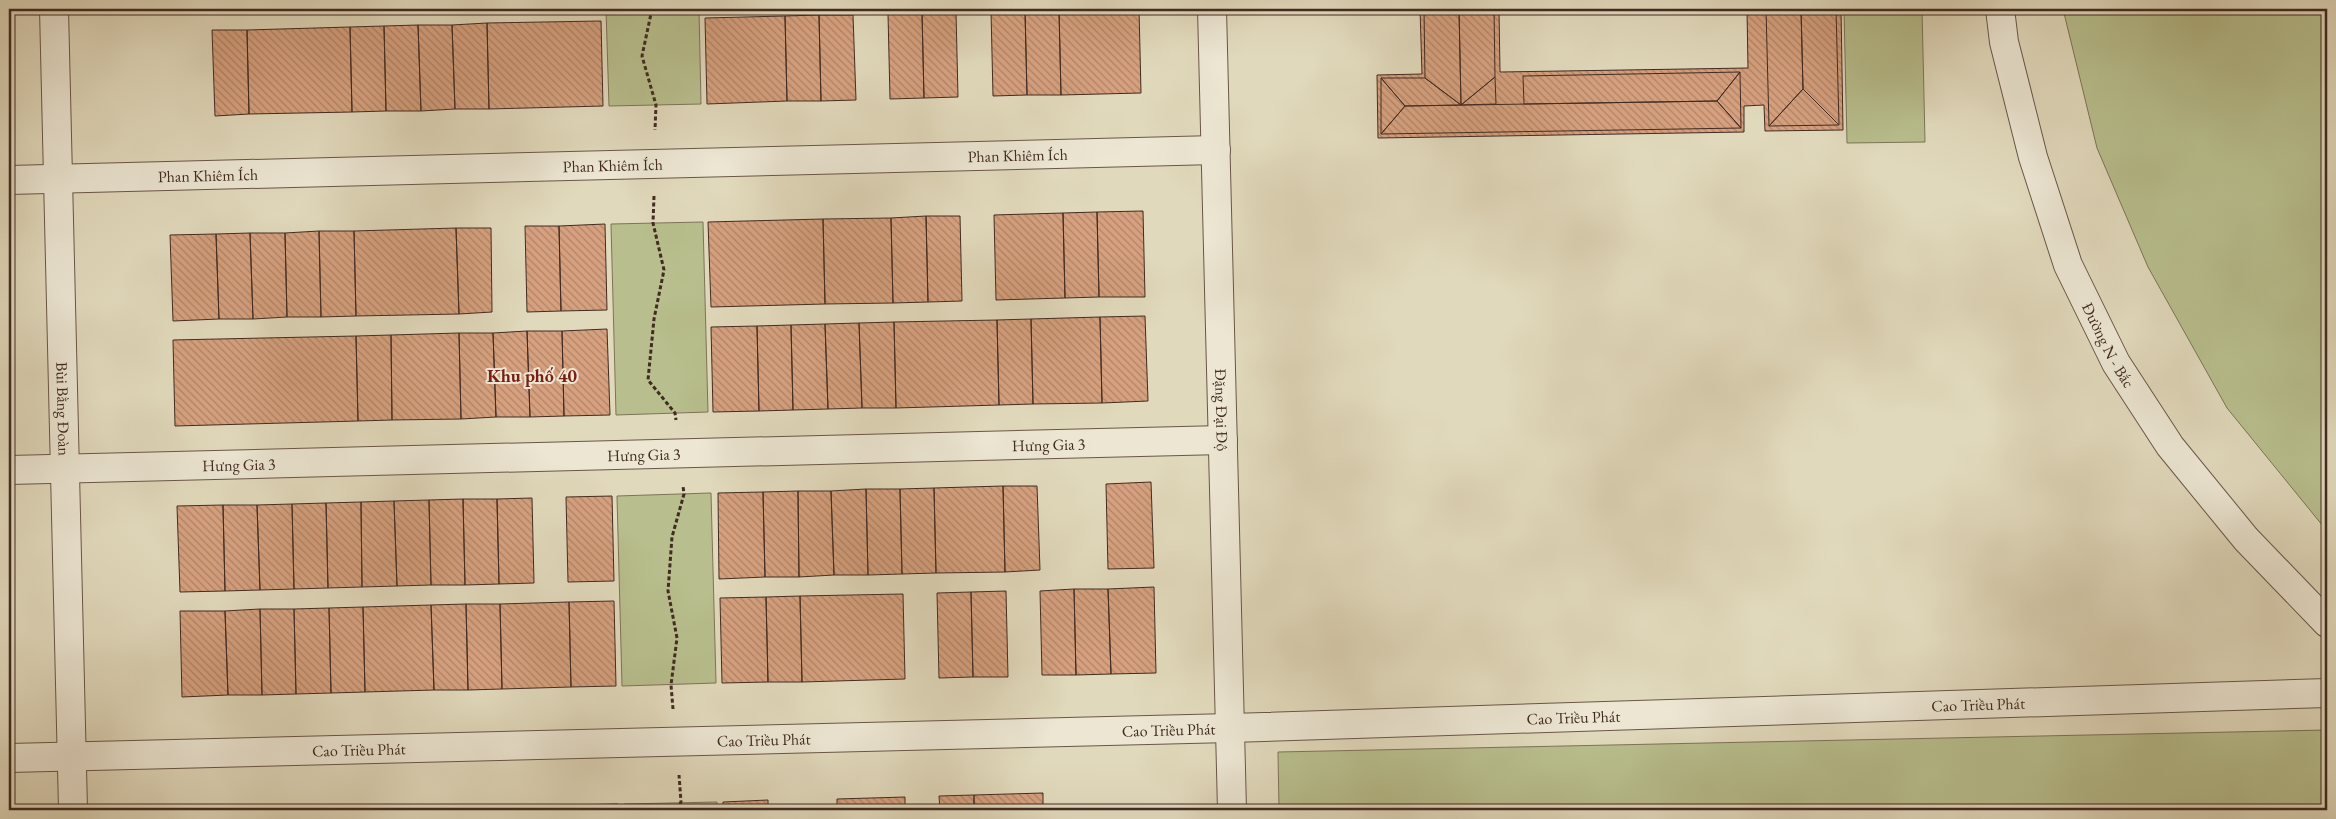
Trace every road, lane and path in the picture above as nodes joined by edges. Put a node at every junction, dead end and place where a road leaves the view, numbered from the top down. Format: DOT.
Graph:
graph roads {
  1 [pos="54,9"];
  2 [pos="652,9"];
  3 [pos="1212,9"];
  4 [pos="2000,9"];
  5 [pos="1216,150"];
  6 [pos="654,164"];
  7 [pos="58,178"];
  8 [pos="9,180"];
  9 [pos="1223,440"];
  10 [pos="679,453"];
  11 [pos="66,468"];
  12 [pos="9,470"];
  13 [pos="2327,623"];
  14 [pos="2327,693"];
  15 [pos="1230,728"];
  16 [pos="676,742"];
  17 [pos="72,757"];
  18 [pos="9,758"];
  19 [pos="73,810"];
  20 [pos="1232,810"];
  1 -- 7 [label="street, Bùi Bằng Đoàn"];
  2 -- 6 [label="path"];
  3 -- 5 [label="street, Đặng Đại Độ"];
  4 -- 13 [label="street, Đường N - Bắc"];
  5 -- 6 [label="street, Phan Khiêm Ích"];
  5 -- 9 [label="street, Đặng Đại Độ"];
  6 -- 7 [label="street, Phan Khiêm Ích"];
  6 -- 10 [label="path"];
  7 -- 8 [label="street, Phan Khiêm Ích"];
  7 -- 11 [label="street, Bùi Bằng Đoàn"];
  9 -- 10 [label="street, Hưng Gia 3"];
  9 -- 15 [label="street, Đặng Đại Độ"];
  10 -- 11 [label="street, Hưng Gia 3"];
  10 -- 16 [label="path"];
  11 -- 12 [label="street, Hưng Gia 3"];
  11 -- 17 [label="street, Bùi Bằng Đoàn"];
  14 -- 15 [label="street, Cao Triều Phát"];
  15 -- 16 [label="street, Cao Triều Phát"];
  15 -- 20 [label="street, Đặng Đại Độ"];
  16 -- 17 [label="street, Cao Triều Phát"];
  17 -- 18 [label="street, Cao Triều Phát"];
  17 -- 19 [label="street, Bùi Bằng Đoàn"];
}
